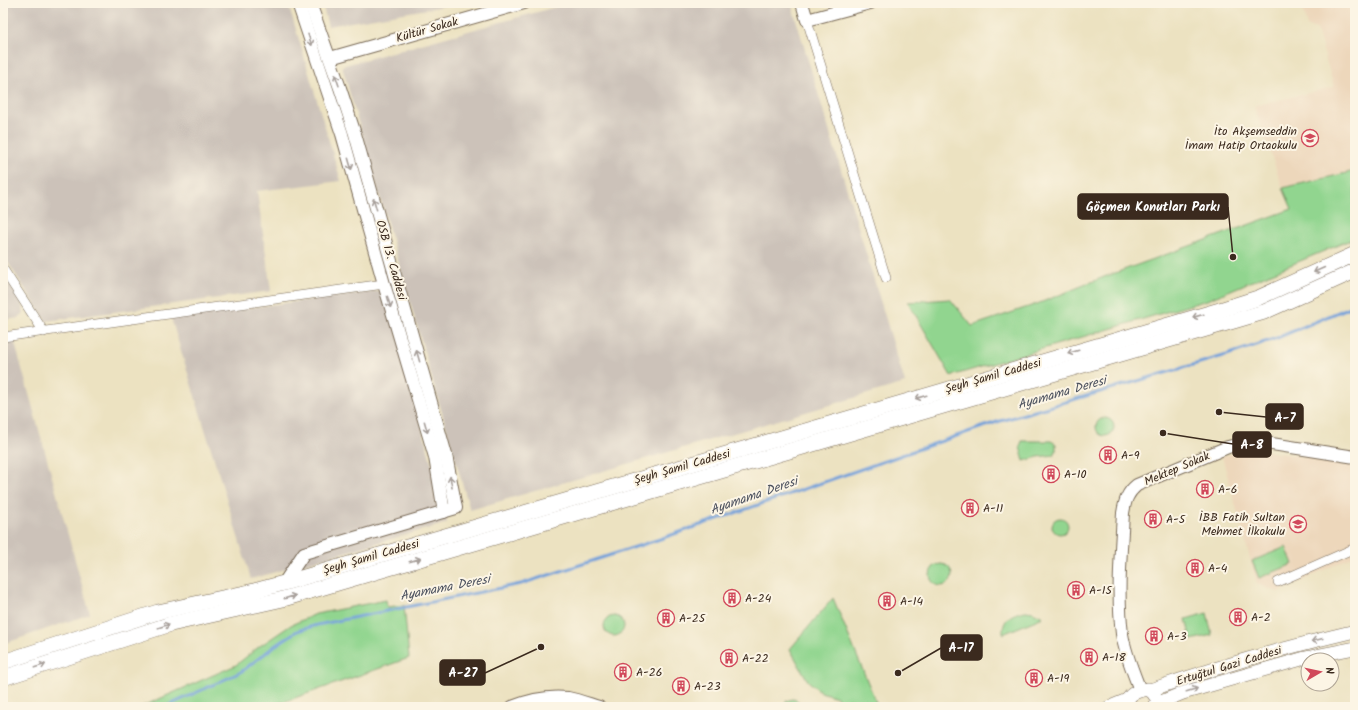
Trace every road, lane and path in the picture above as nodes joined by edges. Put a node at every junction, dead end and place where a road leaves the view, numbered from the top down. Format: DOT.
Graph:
graph roads {
  1 [pos="298,3"];
  2 [pos="310,3"];
  3 [pos="524,3"];
  4 [pos="802,3"];
  5 [pos="870,3"];
  6 [pos="807,20"];
  7 [pos="330,58"];
  8 [pos="1355,254"];
  9 [pos="3,269"];
  10 [pos="1355,271"];
  11 [pos="886,278"];
  12 [pos="384,284"];
  13 [pos="398,286"];
  14 [pos="44,332"];
  15 [pos="3,337"];
  16 [pos="1355,457"];
  17 [pos="444,512"];
  18 [pos="1355,548"];
  19 [pos="1278,582"];
  20 [pos="284,583"];
  21 [pos="1355,631"];
  22 [pos="1355,648"];
  23 [pos="3,662"];
  24 [pos="3,678"];
  25 [pos="1145,690"];
  26 [pos="1127,703"];
  27 [pos="1155,706"];
  28 [pos="512,707"];
  29 [pos="599,707"];
  30 [pos="1110,707"];
  1 -- 12 [label="street, OSB 13. Caddesi, one-way"];
  2 -- 7 [label="street, OSB 13. Caddesi"];
  3 -- 7 [label="street, Kültür Sokak"];
  4 -- 6 [label="street"];
  5 -- 6 [label="street"];
  6 -- 11 [label="street"];
  13 -- 7 [label="street, OSB 13. Caddesi, one-way"];
  8 -- 20 [label="main road, Şeyh Şamil Caddesi, one-way"];
  9 -- 14 [label="street"];
  24 -- 10 [label="main road, Şeyh Şamil Caddesi, one-way"];
  12 -- 13 [label="street"];
  12 -- 14 [label="street"];
  12 -- 17 [label="street, OSB 13. Caddesi, one-way"];
  17 -- 13 [label="street, OSB 13. Caddesi, one-way"];
  14 -- 15 [label="street"];
  16 -- 25 [label="street, Mektep Sokak"];
  17 -- 20 [label="street"];
  18 -- 19 [label="street"];
  20 -- 23 [label="main road, Şeyh Şamil Caddesi"];
  21 -- 25 [label="main road, Ertuğtul Gazi Caddesi, one-way"];
  27 -- 22 [label="main road, one-way"];
  25 -- 26 [label="main road, Ertuğtul Gazi Caddesi"];
  25 -- 27 [label="main road"];
  26 -- 30 [label="main road, Ertuğtul Gazi Caddesi"];
  28 -- 29 [label="street"];
}
